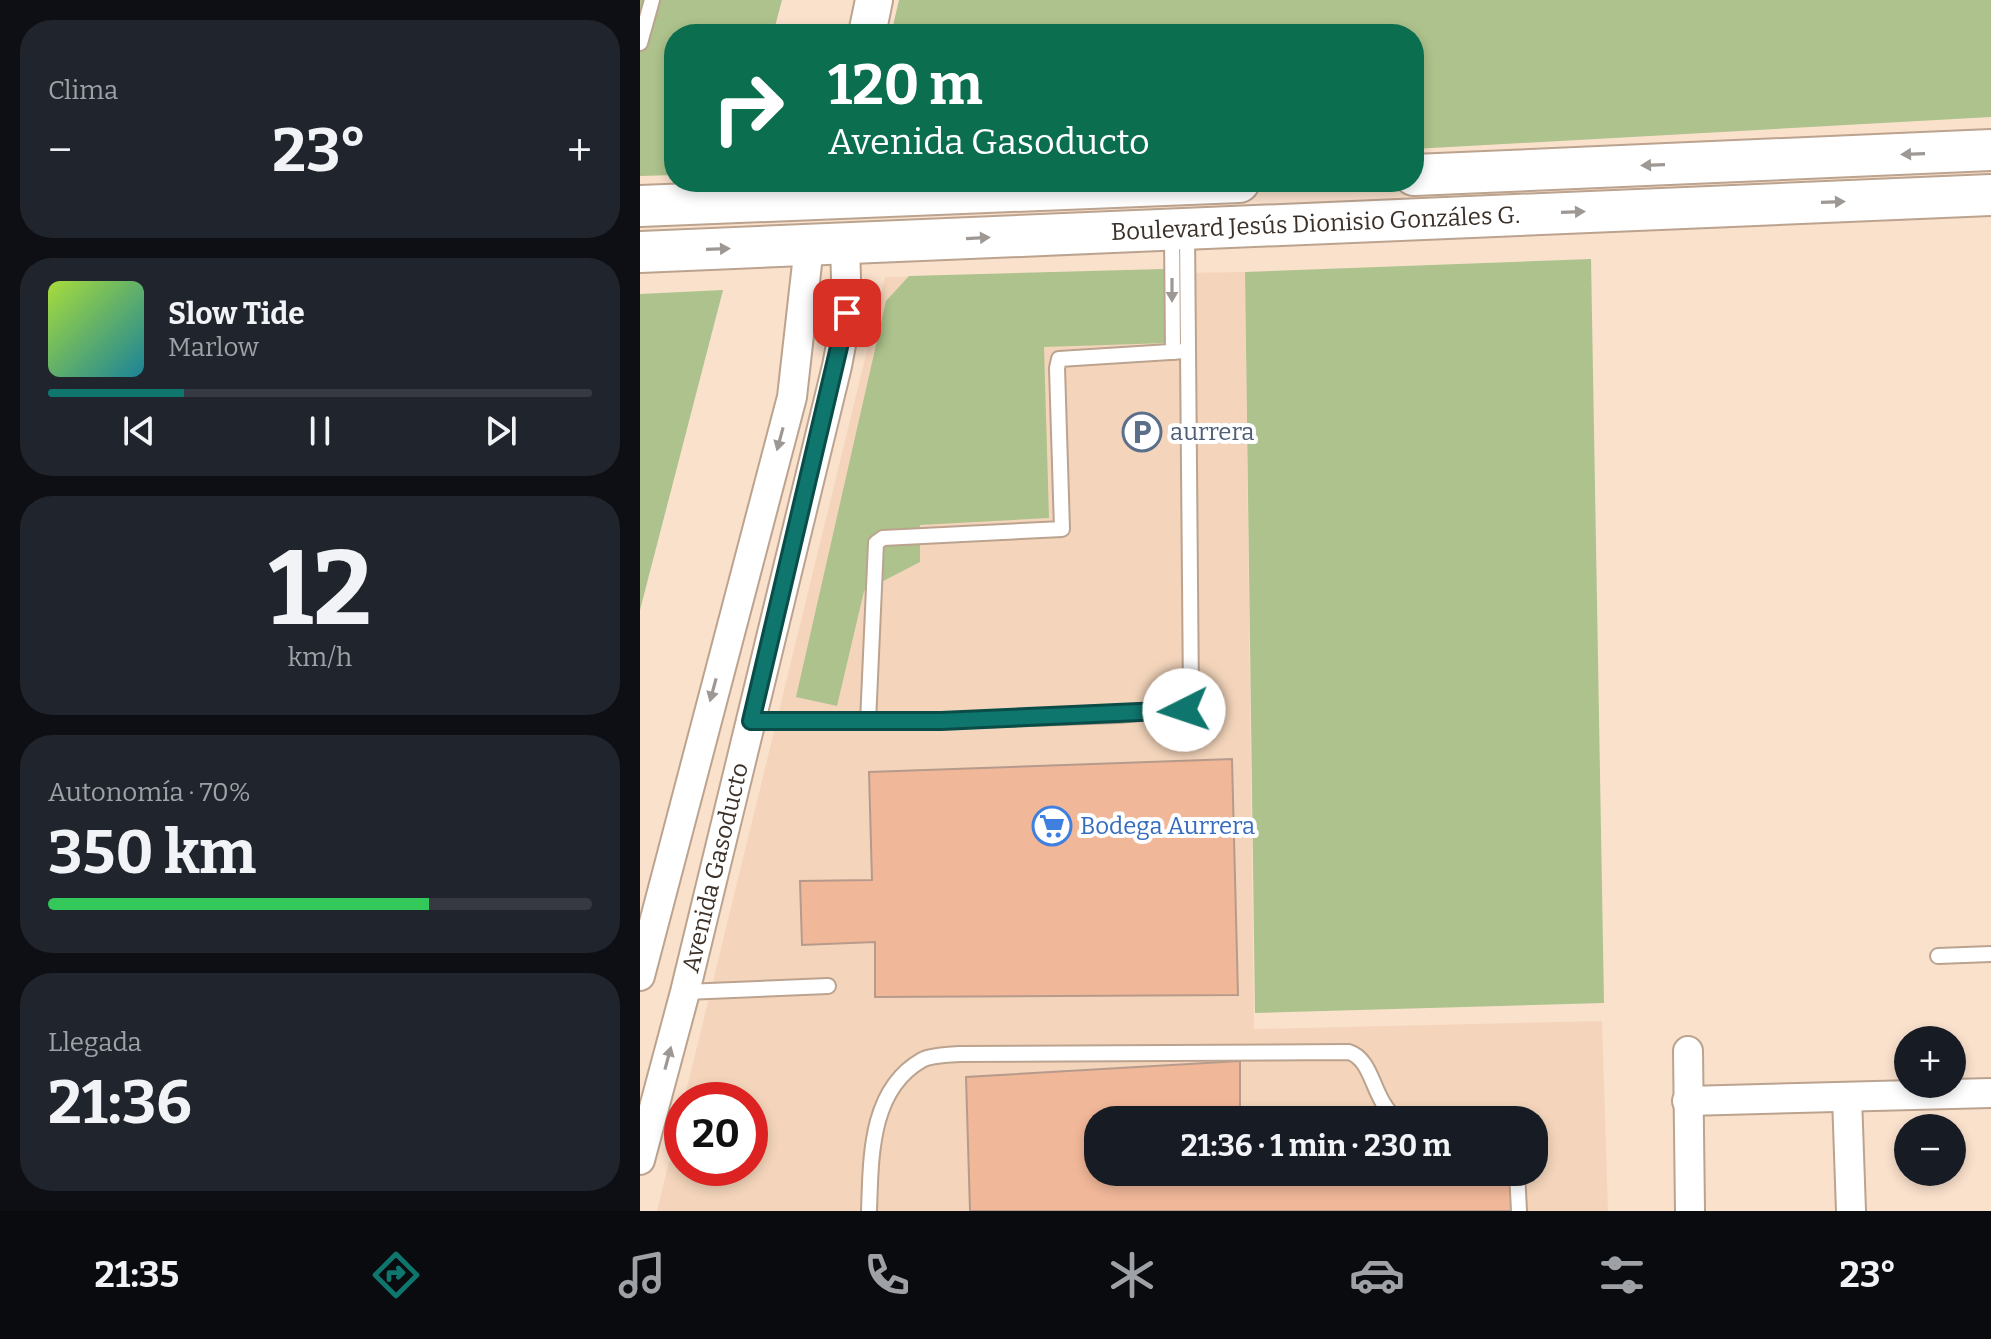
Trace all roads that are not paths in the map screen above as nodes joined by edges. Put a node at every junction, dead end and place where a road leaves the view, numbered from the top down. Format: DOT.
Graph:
graph roads {
  1 [pos="652,0"];
  2 [pos="874,0"];
  3 [pos="869,24"];
  4 [pos="640,43"];
  5 [pos="1991,150"];
  6 [pos="1424,175"];
  7 [pos="810,192"];
  8 [pos="830,192"];
  9 [pos="1991,195"];
  10 [pos="648,200"];
  11 [pos="1179,228"];
  12 [pos="827,245"];
  13 [pos="640,252"];
  14 [pos="799,350"];
  15 [pos="1179,352"];
  16 [pos="839,354"];
  17 [pos="751,721"];
  18 [pos="868,722"];
  19 [pos="1991,954"];
  20 [pos="1938,956"];
  21 [pos="640,976"];
  22 [pos="828,986"];
  23 [pos="685,992"];
  24 [pos="1688,1051"];
  25 [pos="1991,1093"];
  26 [pos="1847,1097"];
  27 [pos="1687,1101"];
  28 [pos="1382,1106"];
  29 [pos="640,1160"];
  30 [pos="1518,1186"];
  31 [pos="869,1211"];
  32 [pos="1519,1211"];
  33 [pos="1690,1211"];
  34 [pos="1851,1211"];
  1 -- 4 [label="lane"];
  2 -- 3 [label="street"];
  5 -- 6 [label="main road, Boulevard Jesús Dionisio Gonzáles G., one-way"];
  7 -- 10 [label="main road, Boulevard Jesús Dionisio Gonzáles G."];
  8 -- 12 [label="street"];
  11 -- 9 [label="main road, Boulevard Jesús Dionisio Gonzáles G., one-way"];
  12 -- 11 [label="main road, Boulevard Jesús Dionisio Gonzáles G., one-way"];
  11 -- 15 [label="lane"];
  13 -- 12 [label="main road, Boulevard Jesús Dionisio Gonzáles G., one-way"];
  12 -- 14 [label="street, Avenida Gasoducto"];
  12 -- 16 [label="street, Avenida Gasoducto"];
  14 -- 16 [label="street"];
  14 -- 21 [label="street, Avenida Gasoducto, one-way"];
  15 -- 18 [label="lane"];
  15 -- 18 [label="lane"];
  16 -- 17 [label="street, Avenida Gasoducto"];
  17 -- 18 [label="lane"];
  17 -- 23 [label="street, Avenida Gasoducto"];
  19 -- 20 [label="lane"];
  22 -- 23 [label="lane"];
  29 -- 23 [label="street, Avenida Gasoducto, one-way"];
  24 -- 27 [label="street"];
  25 -- 26 [label="street"];
  26 -- 27 [label="street"];
  26 -- 34 [label="street"];
  27 -- 33 [label="street"];
  28 -- 31 [label="lane"];
  30 -- 32 [label="lane"];
}
